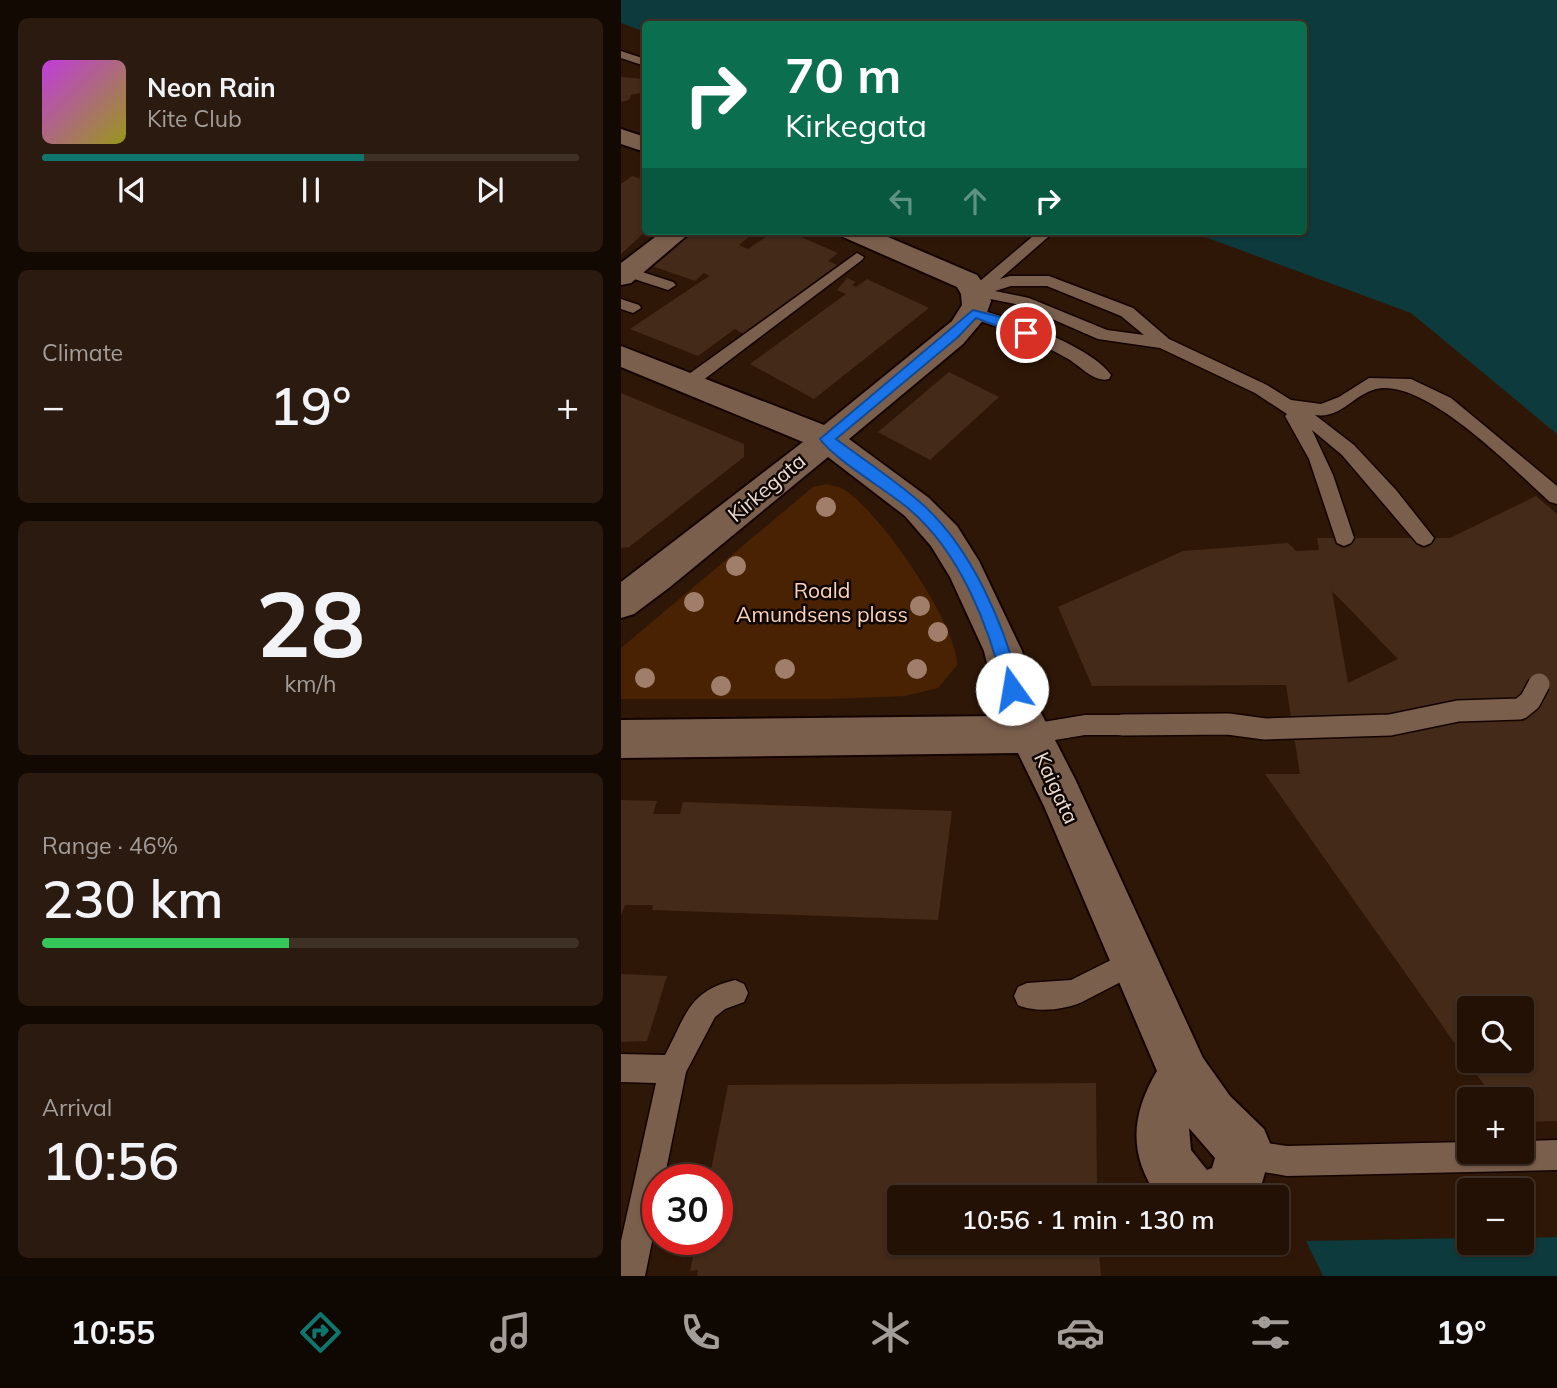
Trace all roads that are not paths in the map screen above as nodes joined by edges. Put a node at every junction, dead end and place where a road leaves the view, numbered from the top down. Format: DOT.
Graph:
graph roads {
  1 [pos="621,54"];
  2 [pos="642,62"];
  3 [pos="621,136"];
  4 [pos="642,144"];
  5 [pos="674,235"];
  6 [pos="1044,235"];
  7 [pos="855,244"];
  8 [pos="624,274"];
  9 [pos="668,285"];
  10 [pos="974,303"];
  11 [pos="1163,343"];
  12 [pos="621,356"];
  13 [pos="1103,375"];
  14 [pos="688,383"];
  15 [pos="1284,403"];
  16 [pos="827,439"];
  17 [pos="1557,497"];
  18 [pos="1344,538"];
  19 [pos="1414,538"];
  20 [pos="621,603"];
  21 [pos="1539,684"];
  22 [pos="1031,734"];
  23 [pos="621,739"];
  24 [pos="1135,961"];
  25 [pos="735,993"];
  26 [pos="1027,996"];
  27 [pos="621,1068"];
  28 [pos="673,1069"];
  29 [pos="1185,1076"];
  30 [pos="1245,1148"];
  31 [pos="1557,1155"];
  32 [pos="1183,1185"];
  33 [pos="1235,1185"];
  34 [pos="629,1276"];
  1 -- 2 [label="lane"];
  3 -- 4 [label="street"];
  5 -- 8 [label="street"];
  6 -- 10 [label="lane"];
  7 -- 10 [label="street"];
  7 -- 14 [label="lane"];
  8 -- 9 [label="lane"];
  10 -- 11 [label="lane"];
  10 -- 11 [label="lane"];
  10 -- 13 [label="lane"];
  10 -- 16 [label="street, Kirkegata"];
  11 -- 15 [label="lane"];
  12 -- 14 [label="street, Kaigata"];
  14 -- 16 [label="street, Kaigata"];
  15 -- 17 [label="lane"];
  15 -- 18 [label="lane"];
  15 -- 19 [label="lane"];
  16 -- 20 [label="street, Kirkegata"];
  16 -- 22 [label="street, Kaigata"];
  21 -- 22 [label="lane, bridge"];
  22 -- 23 [label="street"];
  22 -- 24 [label="street, Kaigata"];
  24 -- 26 [label="lane"];
  24 -- 29 [label="street, Kaigata"];
  25 -- 28 [label="lane"];
  27 -- 28 [label="lane"];
  28 -- 34 [label="lane"];
  29 -- 30 [label="street, Kaigata"];
  29 -- 32 [label="street"];
  30 -- 31 [label="lane"];
  30 -- 33 [label="street"];
}
